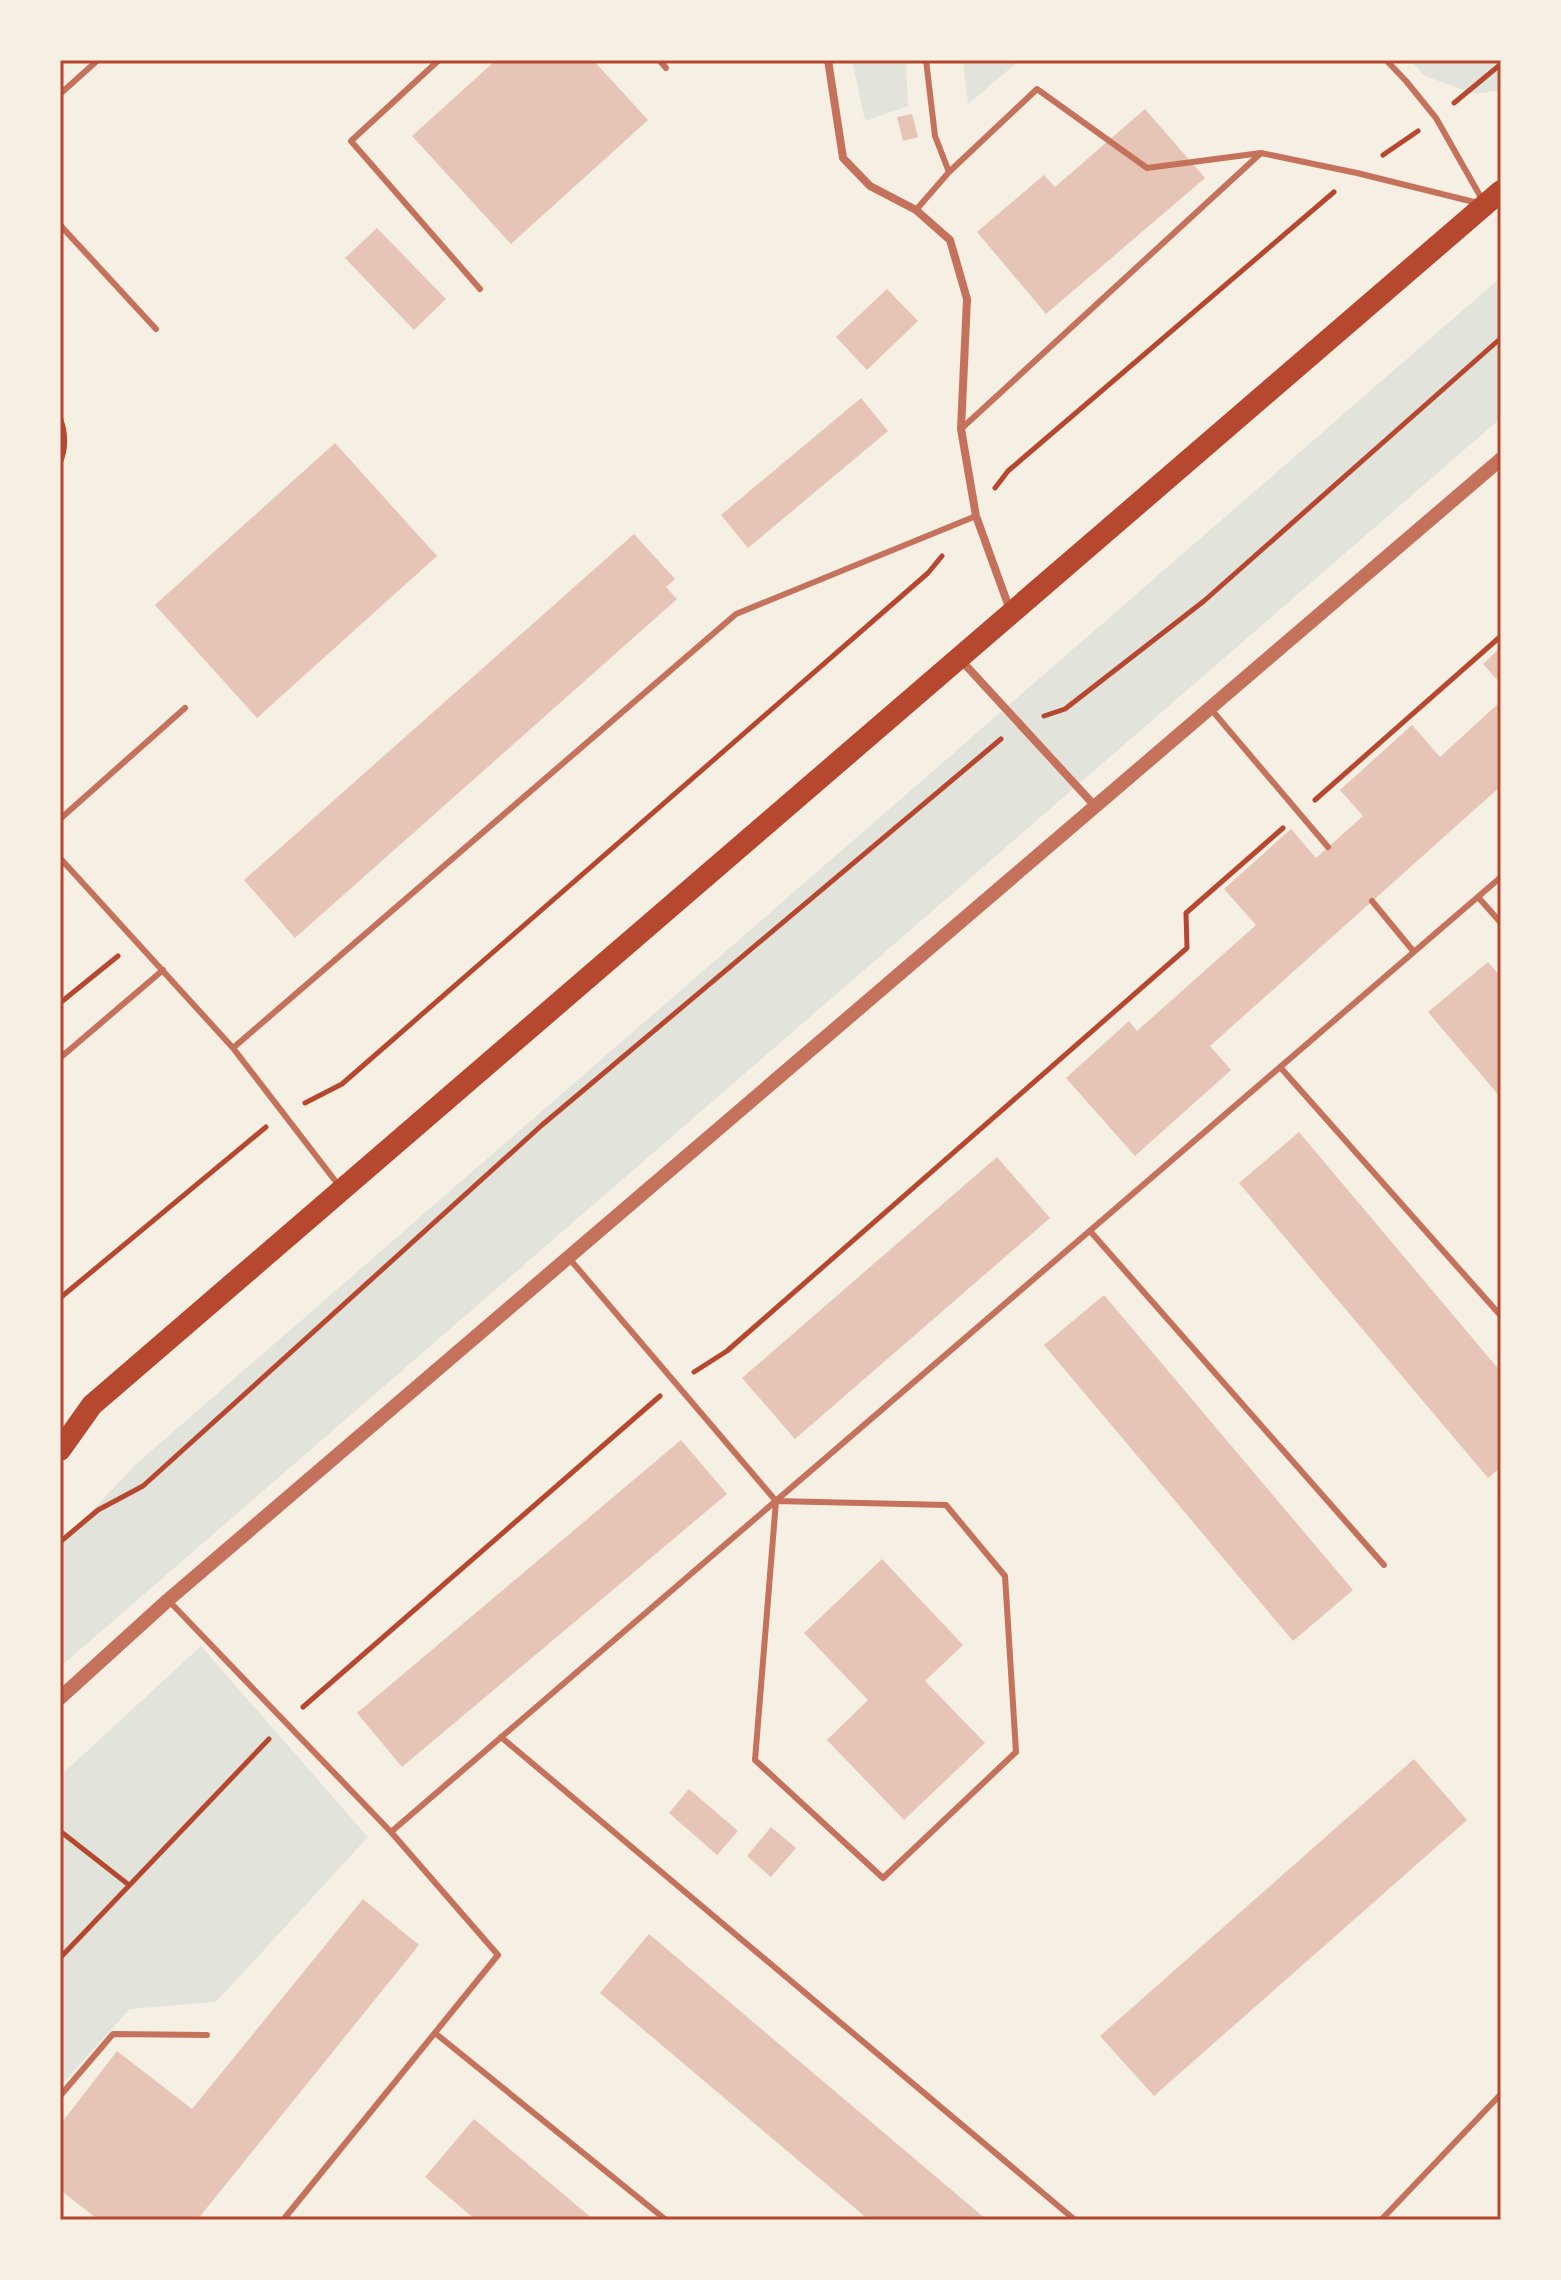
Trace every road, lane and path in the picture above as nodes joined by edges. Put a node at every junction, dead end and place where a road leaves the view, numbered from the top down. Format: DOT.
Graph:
graph roads {
  1 [pos="98,60"];
  2 [pos="439,60"];
  3 [pos="659,60"];
  4 [pos="828,60"];
  5 [pos="926,60"];
  6 [pos="1386,60"];
  7 [pos="1501,64"];
  8 [pos="666,68"];
  9 [pos="60,94"];
  10 [pos="1436,118"];
  11 [pos="1261,153"];
  12 [pos="949,172"];
  13 [pos="1357,173"];
  14 [pos="1493,198"];
  15 [pos="916,210"];
  16 [pos="60,225"];
  17 [pos="480,289"];
  18 [pos="156,329"];
  19 [pos="1501,338"];
  20 [pos="60,417"];
  21 [pos="961,429"];
  22 [pos="60,463"];
  23 [pos="1499,464"];
  24 [pos="976,516"];
  25 [pos="1011,613"];
  26 [pos="1501,636"];
  27 [pos="959,658"];
  28 [pos="185,708"];
  29 [pos="1210,708"];
  30 [pos="1019,724"];
  31 [pos="1095,806"];
  32 [pos="1299,814"];
  33 [pos="60,819"];
  34 [pos="1328,847"];
  35 [pos="60,858"];
  36 [pos="1501,877"];
  37 [pos="1478,897"];
  38 [pos="1372,901"];
  39 [pos="1501,923"];
  40 [pos="136,941"];
  41 [pos="1414,952"];
  42 [pos="163,970"];
  43 [pos="60,1003"];
  44 [pos="233,1048"];
  45 [pos="60,1058"];
  46 [pos="1280,1067"];
  47 [pos="284,1114"];
  48 [pos="342,1190"];
  49 [pos="1090,1231"];
  50 [pos="568,1257"];
  51 [pos="60,1298"];
  52 [pos="1501,1316"];
  53 [pos="676,1383"];
  54 [pos="92,1405"];
  55 [pos="60,1421"];
  56 [pos="60,1450"];
  57 [pos="776,1501"];
  58 [pos="60,1542"];
  59 [pos="1384,1565"];
  60 [pos="168,1600"];
  61 [pos="60,1698"];
  62 [pos="285,1722"];
  63 [pos="501,1737"];
  64 [pos="60,1831"];
  65 [pos="391,1832"];
  66 [pos="129,1885"];
  67 [pos="60,1958"];
  68 [pos="435,2033"];
  69 [pos="207,2035"];
  70 [pos="1501,2094"];
  71 [pos="60,2096"];
  72 [pos="283,2220"];
  73 [pos="666,2220"];
  74 [pos="1075,2220"];
  75 [pos="1381,2220"];
  1 -- 9 [label="lane"];
  2 -- 17 [label="lane"];
  3 -- 8 [label="lane"];
  4 -- 15 [label="street"];
  5 -- 12 [label="lane"];
  6 -- 10 [label="lane"];
  7 -- 10 [label="path"];
  10 -- 13 [label="path"];
  10 -- 14 [label="lane"];
  11 -- 12 [label="lane"];
  11 -- 13 [label="lane"];
  11 -- 21 [label="lane"];
  12 -- 15 [label="lane"];
  13 -- 14 [label="lane"];
  13 -- 24 [label="path"];
  14 -- 25 [label="highway"];
  15 -- 21 [label="street"];
  16 -- 18 [label="lane"];
  19 -- 30 [label="path"];
  20 -- 22 [label="path"];
  21 -- 24 [label="street"];
  23 -- 29 [label="street"];
  24 -- 25 [label="street"];
  24 -- 44 [label="lane"];
  24 -- 47 [label="path"];
  25 -- 27 [label="highway"];
  26 -- 32 [label="path"];
  27 -- 30 [label="street"];
  27 -- 48 [label="highway"];
  28 -- 33 [label="lane"];
  29 -- 31 [label="street"];
  29 -- 32 [label="lane"];
  30 -- 31 [label="street"];
  30 -- 58 [label="path"];
  31 -- 50 [label="street"];
  32 -- 34 [label="lane"];
  32 -- 53 [label="path"];
  35 -- 40 [label="lane"];
  36 -- 37 [label="lane"];
  37 -- 39 [label="lane"];
  37 -- 41 [label="lane"];
  38 -- 41 [label="lane"];
  40 -- 42 [label="lane"];
  40 -- 43 [label="path"];
  41 -- 46 [label="lane"];
  42 -- 44 [label="lane"];
  42 -- 45 [label="lane"];
  44 -- 47 [label="lane"];
  46 -- 49 [label="lane"];
  46 -- 52 [label="lane"];
  47 -- 48 [label="lane"];
  47 -- 51 [label="path"];
  48 -- 54 [label="highway"];
  49 -- 57 [label="lane"];
  49 -- 59 [label="lane"];
  50 -- 53 [label="lane"];
  50 -- 60 [label="street"];
  53 -- 57 [label="lane"];
  53 -- 62 [label="path"];
  54 -- 55 [label="highway"];
  54 -- 56 [label="highway"];
  57 -- 57 [label="lane"];
  57 -- 63 [label="lane"];
  60 -- 61 [label="street"];
  60 -- 62 [label="lane"];
  62 -- 65 [label="lane"];
  62 -- 66 [label="path"];
  63 -- 65 [label="lane"];
  63 -- 74 [label="lane"];
  64 -- 66 [label="path"];
  65 -- 68 [label="lane"];
  66 -- 67 [label="path"];
  68 -- 72 [label="lane"];
  68 -- 73 [label="lane"];
  69 -- 71 [label="lane"];
  70 -- 75 [label="lane"];
}
